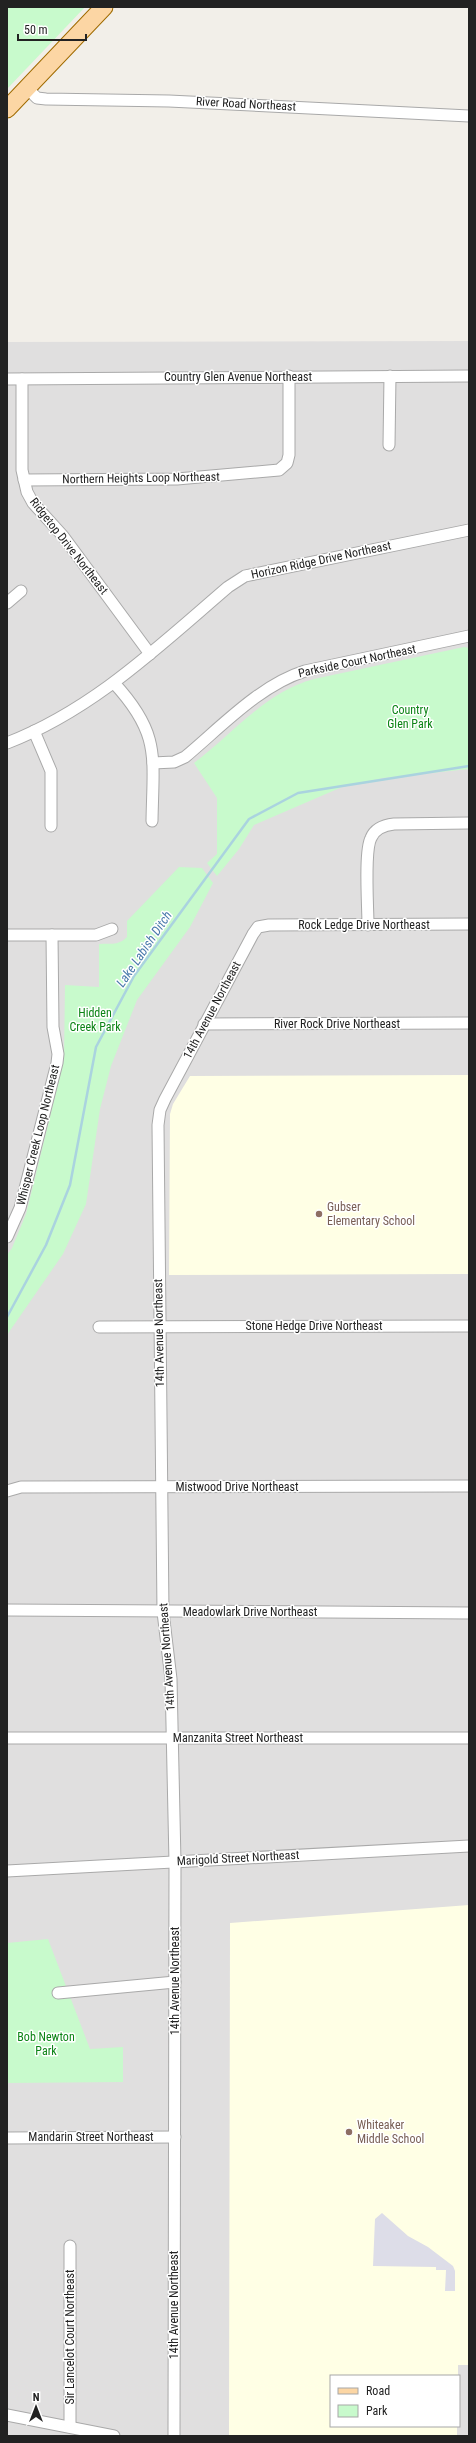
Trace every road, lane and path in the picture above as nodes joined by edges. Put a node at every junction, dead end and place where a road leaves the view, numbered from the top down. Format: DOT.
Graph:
graph roads {
  1 [pos="104,7"];
  2 [pos="27,88"];
  3 [pos="7,109"];
  4 [pos="469,116"];
  5 [pos="289,376"];
  6 [pos="390,376"];
  7 [pos="469,376"];
  8 [pos="7,379"];
  9 [pos="22,379"];
  10 [pos="390,445"];
  11 [pos="24,480"];
  12 [pos="469,530"];
  13 [pos="21,591"];
  14 [pos="7,603"];
  15 [pos="469,636"];
  16 [pos="150,654"];
  17 [pos="114,683"];
  18 [pos="34,731"];
  19 [pos="7,743"];
  20 [pos="153,763"];
  21 [pos="152,821"];
  22 [pos="469,823"];
  23 [pos="52,826"];
  24 [pos="469,924"];
  25 [pos="368,925"];
  26 [pos="258,928"];
  27 [pos="112,929"];
  28 [pos="7,935"];
  29 [pos="52,935"];
  30 [pos="469,1023"];
  31 [pos="204,1024"];
  32 [pos="7,1237"];
  33 [pos="99,1326"];
  34 [pos="159,1326"];
  35 [pos="469,1326"];
  36 [pos="469,1486"];
  37 [pos="161,1487"];
  38 [pos="7,1491"];
  39 [pos="7,1610"];
  40 [pos="163,1612"];
  41 [pos="469,1613"];
  42 [pos="7,1738"];
  43 [pos="172,1738"];
  44 [pos="469,1738"];
  45 [pos="469,1846"];
  46 [pos="175,1862"];
  47 [pos="7,1871"];
  48 [pos="175,1982"];
  49 [pos="58,1993"];
  50 [pos="175,2137"];
  51 [pos="7,2138"];
  52 [pos="70,2246"];
  53 [pos="7,2415"];
  54 [pos="70,2427"];
  55 [pos="114,2436"];
  56 [pos="174,2436"];
  1 -- 2 [label="main road"];
  2 -- 3 [label="main road"];
  2 -- 4 [label="street, River Road Northeast"];
  5 -- 6 [label="street, Country Glen Avenue Northeast"];
  5 -- 9 [label="street, Country Glen Avenue Northeast"];
  5 -- 11 [label="street, Northern Heights Loop Northeast"];
  6 -- 7 [label="street, Country Glen Avenue Northeast"];
  6 -- 10 [label="street"];
  8 -- 9 [label="street, Country Glen Avenue Northeast"];
  9 -- 11 [label="street, Ridgetop Drive Northeast"];
  11 -- 16 [label="street, Ridgetop Drive Northeast"];
  12 -- 16 [label="street, Horizon Ridge Drive Northeast"];
  13 -- 14 [label="street"];
  15 -- 20 [label="street, Parkside Court Northeast"];
  16 -- 17 [label="street, Horizon Ridge Drive Northeast"];
  17 -- 18 [label="street, Horizon Ridge Drive Northeast"];
  17 -- 20 [label="street"];
  18 -- 19 [label="street, Horizon Ridge Drive Northeast"];
  18 -- 23 [label="street"];
  20 -- 21 [label="street"];
  22 -- 25 [label="street"];
  24 -- 25 [label="street, Rock Ledge Drive Northeast"];
  25 -- 26 [label="street, Rock Ledge Drive Northeast"];
  26 -- 31 [label="street, 14th Avenue Northeast"];
  27 -- 29 [label="street"];
  28 -- 29 [label="street"];
  29 -- 32 [label="street, Whisper Creek Loop Northeast"];
  30 -- 31 [label="street, River Rock Drive Northeast"];
  31 -- 34 [label="street, 14th Avenue Northeast"];
  33 -- 34 [label="street, Stone Hedge Drive Northeast"];
  34 -- 35 [label="street, Stone Hedge Drive Northeast"];
  34 -- 37 [label="street, 14th Avenue Northeast"];
  36 -- 37 [label="street, Mistwood Drive Northeast"];
  37 -- 38 [label="street, Mistwood Drive Northeast"];
  37 -- 40 [label="street, 14th Avenue Northeast"];
  39 -- 40 [label="street, Meadowlark Drive Northeast"];
  40 -- 41 [label="street, Meadowlark Drive Northeast"];
  40 -- 43 [label="street, 14th Avenue Northeast"];
  42 -- 43 [label="street, Manzanita Street Northeast"];
  43 -- 44 [label="street, Manzanita Street Northeast"];
  43 -- 46 [label="street, 14th Avenue Northeast"];
  45 -- 46 [label="street, Marigold Street Northeast"];
  46 -- 47 [label="street, Marigold Street Northeast"];
  46 -- 48 [label="street, 14th Avenue Northeast"];
  48 -- 49 [label="street"];
  48 -- 50 [label="street, 14th Avenue Northeast"];
  50 -- 51 [label="street, Mandarin Street Northeast"];
  50 -- 56 [label="street, 14th Avenue Northeast"];
  52 -- 54 [label="street, Sir Lancelot Court Northeast"];
  53 -- 54 [label="street"];
  54 -- 55 [label="street"];
}
